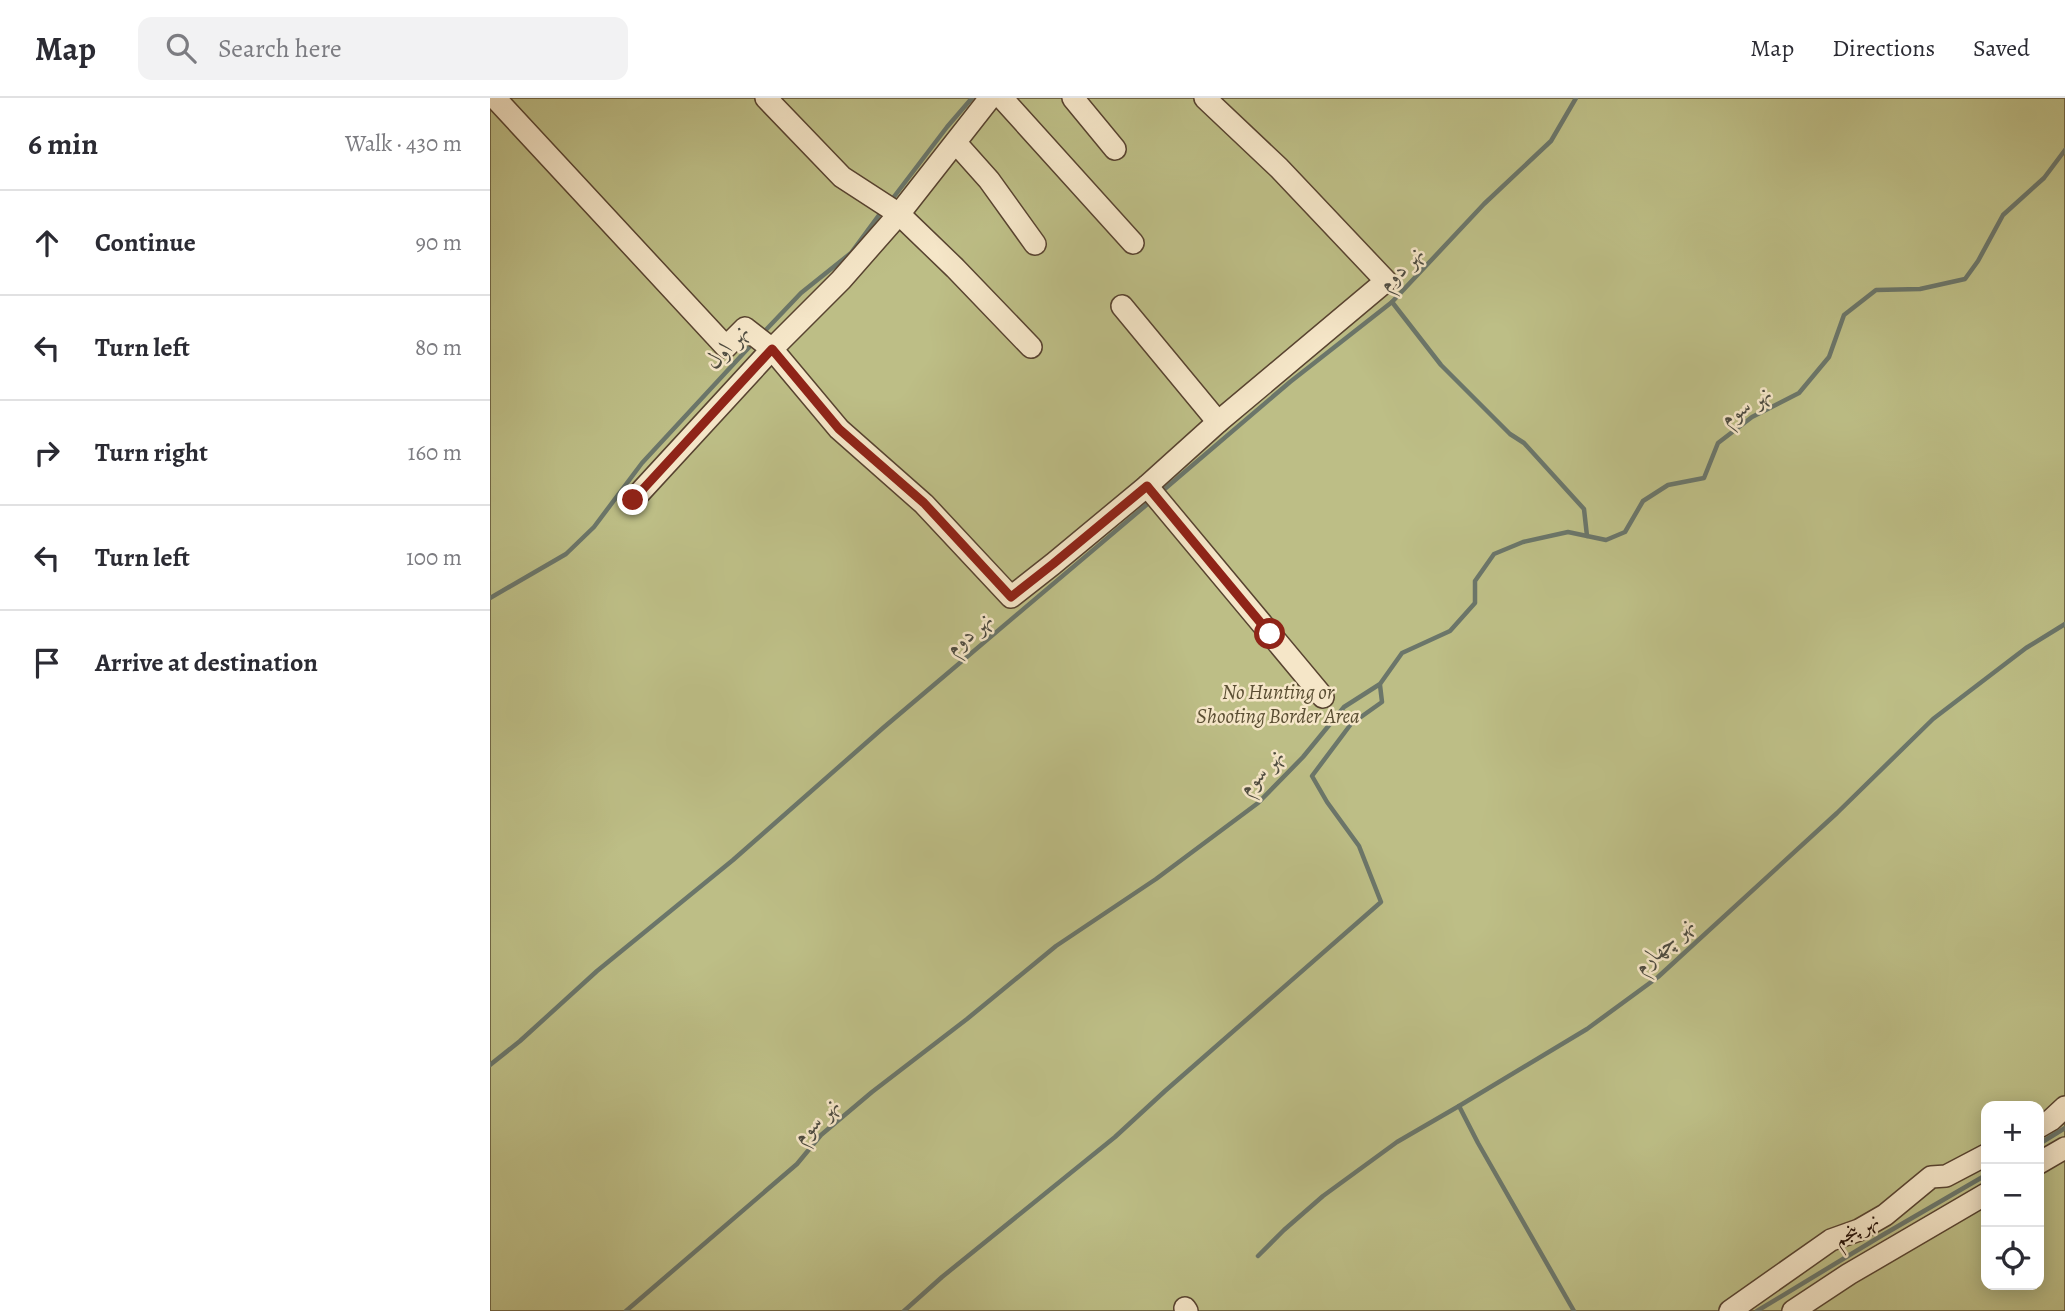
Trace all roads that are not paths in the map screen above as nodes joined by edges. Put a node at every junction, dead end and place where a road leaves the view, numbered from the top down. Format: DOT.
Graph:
graph roads {
  1 [pos="495,98"];
  2 [pos="766,98"];
  3 [pos="990,98"];
  4 [pos="1002,98"];
  5 [pos="1073,98"];
  6 [pos="1205,98"];
  7 [pos="956,143"];
  8 [pos="1115,149"];
  9 [pos="889,208"];
  10 [pos="1133,243"];
  11 [pos="1035,244"];
  12 [pos="1122,306"];
  13 [pos="763,342"];
  14 [pos="1031,347"];
  15 [pos="1218,422"];
  16 [pos="1154,494"];
  17 [pos="633,500"];
  18 [pos="1323,697"];
  19 [pos="2065,1107"];
  20 [pos="2044,1124"];
  21 [pos="2065,1148"];
  22 [pos="1981,1158"];
  23 [pos="2044,1160"];
  24 [pos="1981,1196"];
  25 [pos="1893,1228"];
  26 [pos="1730,1311"];
  27 [pos="1793,1311"];
  1 -- 13 [label="street"];
  2 -- 9 [label="street"];
  3 -- 7 [label="street"];
  4 -- 10 [label="street"];
  5 -- 8 [label="street"];
  6 -- 15 [label="street"];
  7 -- 9 [label="street"];
  7 -- 11 [label="street"];
  9 -- 13 [label="street"];
  9 -- 14 [label="street"];
  12 -- 15 [label="street"];
  13 -- 16 [label="street"];
  13 -- 17 [label="street"];
  15 -- 16 [label="street"];
  16 -- 18 [label="street"];
  19 -- 20 [label="street"];
  21 -- 23 [label="street"];
  22 -- 25 [label="street, نهر پنجم"];
  24 -- 25 [label="street, نهر پنجم"];
  25 -- 26 [label="street, نهر پنجم"];
  25 -- 27 [label="street, نهر پنجم"];
}
